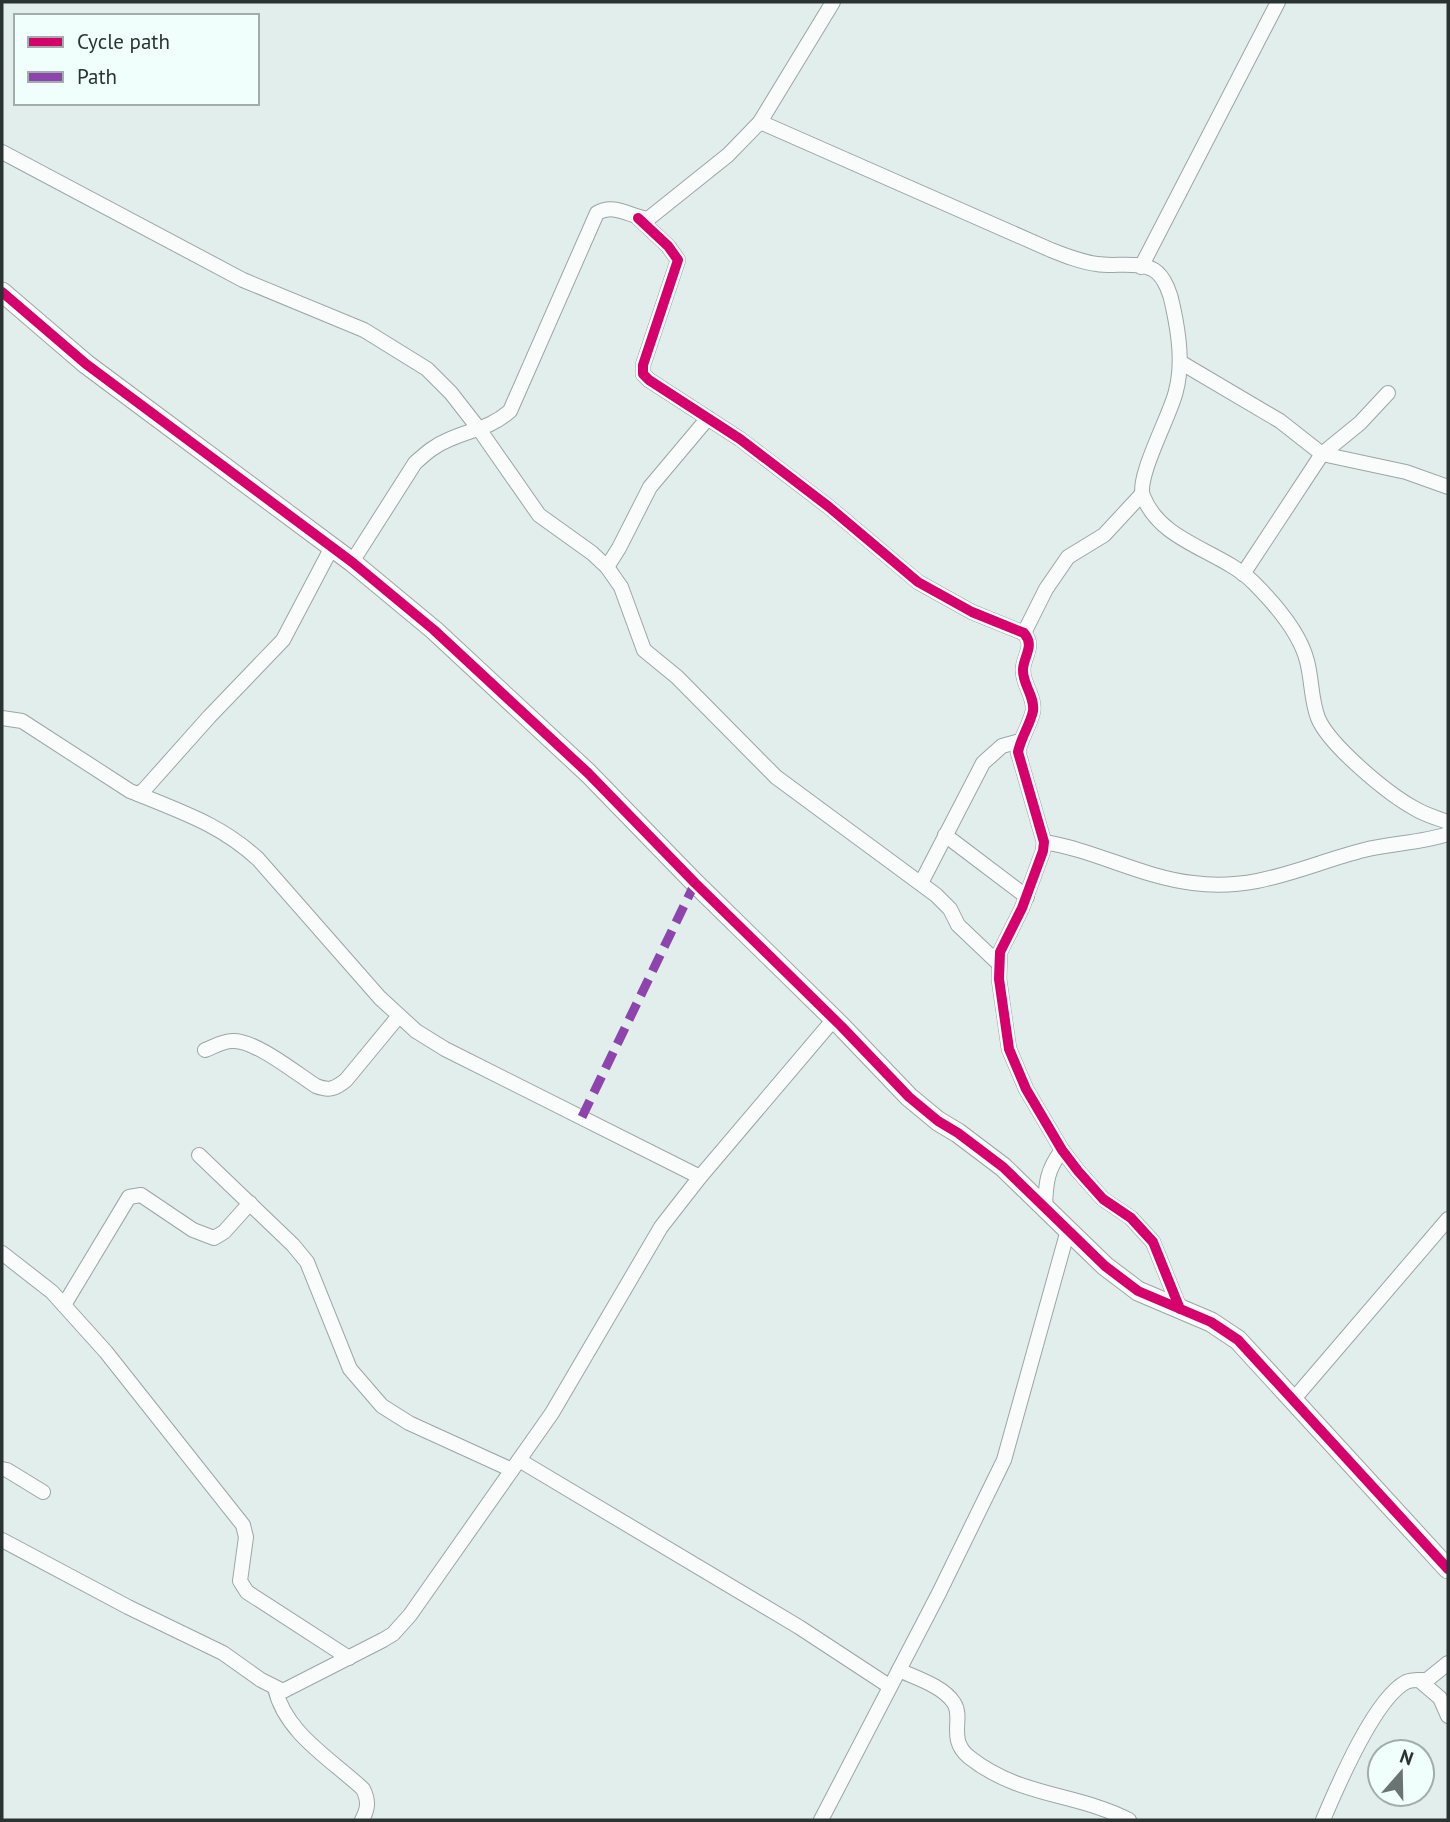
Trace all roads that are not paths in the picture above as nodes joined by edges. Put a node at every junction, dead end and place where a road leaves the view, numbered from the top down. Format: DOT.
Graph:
graph roads {
  1 [pos="833,2"];
  2 [pos="1278,2"];
  3 [pos="760,122"];
  4 [pos="2,152"];
  5 [pos="638,218"];
  6 [pos="1141,267"];
  7 [pos="2,292"];
  8 [pos="1180,362"];
  9 [pos="1388,393"];
  10 [pos="708,418"];
  11 [pos="479,429"];
  12 [pos="1322,454"];
  13 [pos="1448,487"];
  14 [pos="1142,494"];
  15 [pos="332,547"];
  16 [pos="352,562"];
  17 [pos="607,567"];
  18 [pos="1243,574"];
  19 [pos="1024,633"];
  20 [pos="2,718"];
  21 [pos="1020,741"];
  22 [pos="138,794"];
  23 [pos="1447,822"];
  24 [pos="945,835"];
  25 [pos="1044,842"];
  26 [pos="920,883"];
  27 [pos="1027,897"];
  28 [pos="998,963"];
  29 [pos="398,1017"];
  30 [pos="834,1019"];
  31 [pos="205,1050"];
  32 [pos="1062,1150"];
  33 [pos="199,1154"];
  34 [pos="700,1177"];
  35 [pos="250,1203"];
  36 [pos="1045,1206"];
  37 [pos="1448,1219"];
  38 [pos="1068,1230"];
  39 [pos="2,1253"];
  40 [pos="64,1305"];
  41 [pos="1180,1309"];
  42 [pos="1293,1400"];
  43 [pos="515,1465"];
  44 [pos="2,1469"];
  45 [pos="43,1492"];
  46 [pos="2,1540"];
  47 [pos="1448,1569"];
  48 [pos="349,1658"];
  49 [pos="1448,1663"];
  50 [pos="899,1670"];
  51 [pos="1419,1680"];
  52 [pos="889,1686"];
  53 [pos="275,1688"];
  54 [pos="1448,1716"];
  55 [pos="362,1820"];
  56 [pos="821,1820"];
  57 [pos="1129,1820"];
  58 [pos="1323,1820"];
  1 -- 3 [label="street"];
  2 -- 6 [label="street"];
  3 -- 5 [label="street"];
  3 -- 6 [label="street"];
  4 -- 11 [label="street"];
  5 -- 10 [label="street"];
  5 -- 11 [label="street"];
  6 -- 8 [label="street"];
  7 -- 15 [label="street"];
  8 -- 12 [label="street"];
  8 -- 14 [label="street"];
  9 -- 12 [label="street"];
  10 -- 17 [label="street"];
  10 -- 19 [label="street"];
  11 -- 16 [label="street"];
  11 -- 17 [label="street"];
  12 -- 13 [label="street"];
  12 -- 18 [label="street"];
  14 -- 18 [label="street"];
  14 -- 19 [label="street"];
  15 -- 16 [label="street"];
  15 -- 22 [label="street"];
  16 -- 30 [label="street"];
  17 -- 26 [label="street"];
  18 -- 23 [label="street"];
  19 -- 21 [label="street"];
  20 -- 22 [label="street"];
  21 -- 24 [label="street"];
  21 -- 25 [label="street"];
  22 -- 29 [label="street"];
  23 -- 25 [label="street"];
  24 -- 26 [label="street"];
  24 -- 27 [label="street"];
  25 -- 27 [label="street"];
  26 -- 28 [label="street"];
  27 -- 28 [label="street"];
  28 -- 32 [label="street"];
  29 -- 31 [label="street"];
  29 -- 34 [label="street"];
  30 -- 34 [label="street"];
  30 -- 36 [label="street"];
  32 -- 36 [label="street"];
  32 -- 41 [label="street"];
  33 -- 35 [label="street"];
  34 -- 43 [label="street"];
  35 -- 40 [label="street"];
  35 -- 43 [label="street"];
  36 -- 38 [label="street"];
  37 -- 42 [label="street"];
  38 -- 41 [label="street"];
  38 -- 50 [label="street"];
  39 -- 40 [label="street"];
  40 -- 48 [label="street"];
  41 -- 42 [label="street"];
  42 -- 47 [label="street"];
  43 -- 48 [label="street"];
  43 -- 52 [label="street"];
  44 -- 45 [label="street"];
  46 -- 53 [label="street"];
  48 -- 53 [label="street"];
  49 -- 51 [label="street"];
  50 -- 52 [label="street"];
  50 -- 57 [label="street"];
  51 -- 54 [label="street"];
  51 -- 58 [label="street"];
  52 -- 56 [label="street"];
  53 -- 55 [label="street"];
}
